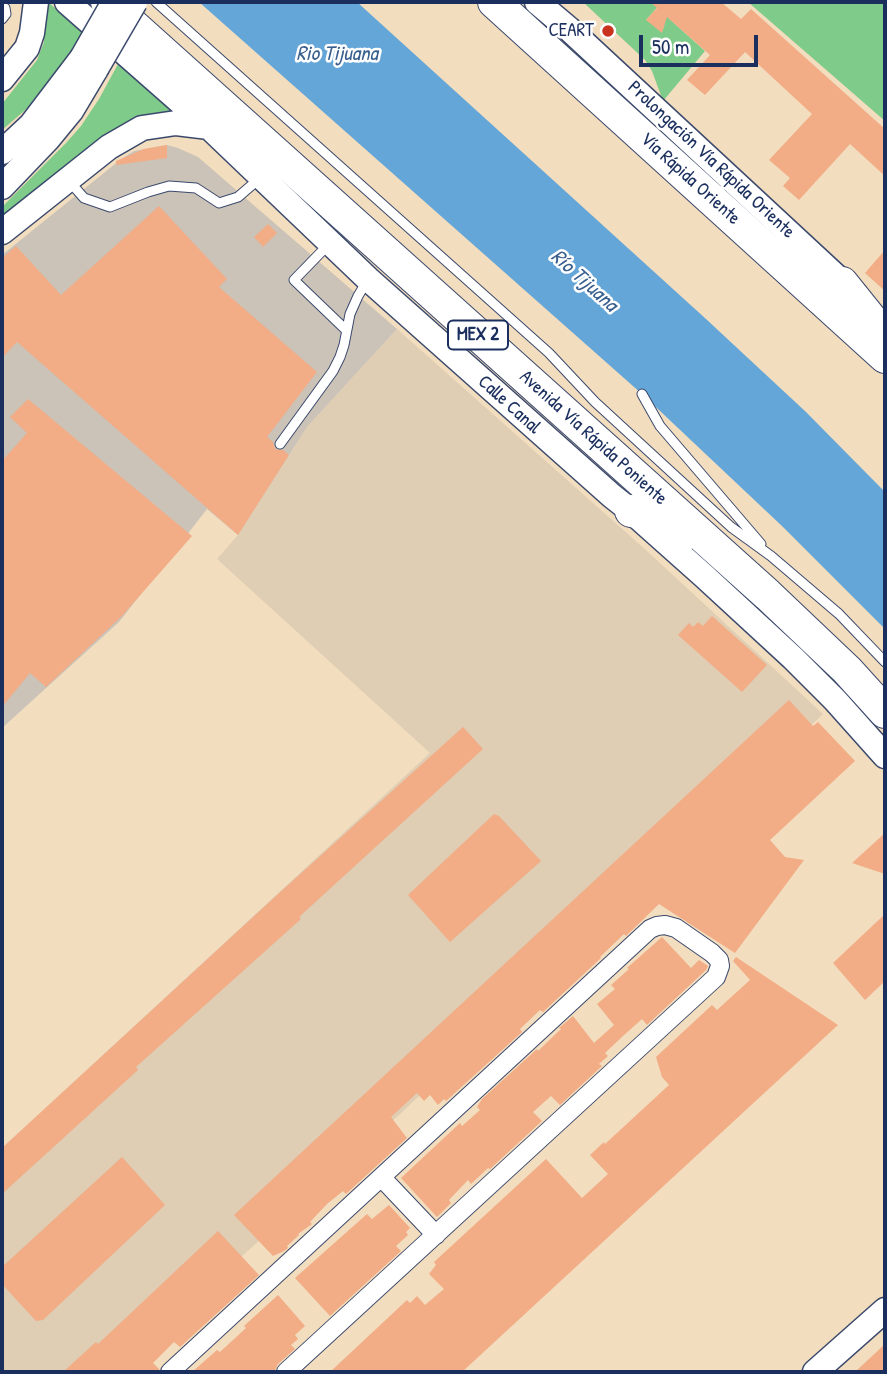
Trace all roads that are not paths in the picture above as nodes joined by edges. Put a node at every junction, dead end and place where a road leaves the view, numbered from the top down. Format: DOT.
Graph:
graph roads {
  1 [pos="36,2"];
  2 [pos="67,2"];
  3 [pos="107,2"];
  4 [pos="114,2"];
  5 [pos="135,2"];
  6 [pos="156,2"];
  7 [pos="494,2"];
  8 [pos="537,2"];
  9 [pos="5,8"];
  10 [pos="2,19"];
  11 [pos="89,63"];
  12 [pos="2,79"];
  13 [pos="209,127"];
  14 [pos="2,152"];
  15 [pos="261,177"];
  16 [pos="67,180"];
  17 [pos="2,187"];
  18 [pos="2,232"];
  19 [pos="330,243"];
  20 [pos="368,279"];
  21 [pos="842,282"];
  22 [pos="885,319"];
  23 [pos="346,330"];
  24 [pos="885,333"];
  25 [pos="885,357"];
  26 [pos="642,394"];
  27 [pos="280,444"];
  28 [pos="631,511"];
  29 [pos="771,555"];
  30 [pos="885,663"];
  31 [pos="848,670"];
  32 [pos="885,712"];
  33 [pos="885,755"];
  34 [pos="382,1178"];
  35 [pos="436,1235"];
  36 [pos="885,1310"];
  37 [pos="822,1370"];
  38 [pos="170,1372"];
  39 [pos="286,1372"];
  1 -- 12 [label="main road"];
  2 -- 13 [label="main road, Calle Canal"];
  3 -- 31 [label="highway, Avenida Vía Rápida Poniente / MEX 2"];
  4 -- 11 [label="main road, bridge"];
  5 -- 11 [label="main road, bridge"];
  6 -- 29 [label="lane"];
  7 -- 25 [label="highway, Vía Rápida Oriente"];
  8 -- 21 [label="main road, Prolongación Vía Rápida Oriente"];
  9 -- 10 [label="lane"];
  11 -- 14 [label="main road"];
  11 -- 17 [label="main road"];
  13 -- 15 [label="main road, Calle Canal"];
  13 -- 16 [label="main road"];
  15 -- 16 [label="lane"];
  15 -- 19 [label="main road, Calle Canal"];
  16 -- 18 [label="main road"];
  19 -- 20 [label="main road, Calle Canal"];
  19 -- 23 [label="lane"];
  20 -- 23 [label="lane"];
  20 -- 28 [label="main road, Calle Canal"];
  21 -- 22 [label="main road, Prolongación Vía Rápida Oriente"];
  21 -- 24 [label="highway"];
  23 -- 27 [label="lane"];
  26 -- 29 [label="lane"];
  28 -- 31 [label="highway"];
  28 -- 33 [label="main road, Calle Canal"];
  29 -- 30 [label="lane"];
  31 -- 32 [label="highway, Avenida Vía Rápida Poniente / MEX 2"];
  34 -- 35 [label="street"];
  34 -- 35 [label="street"];
  34 -- 38 [label="street"];
  35 -- 39 [label="street"];
  36 -- 37 [label="main road"];
}
